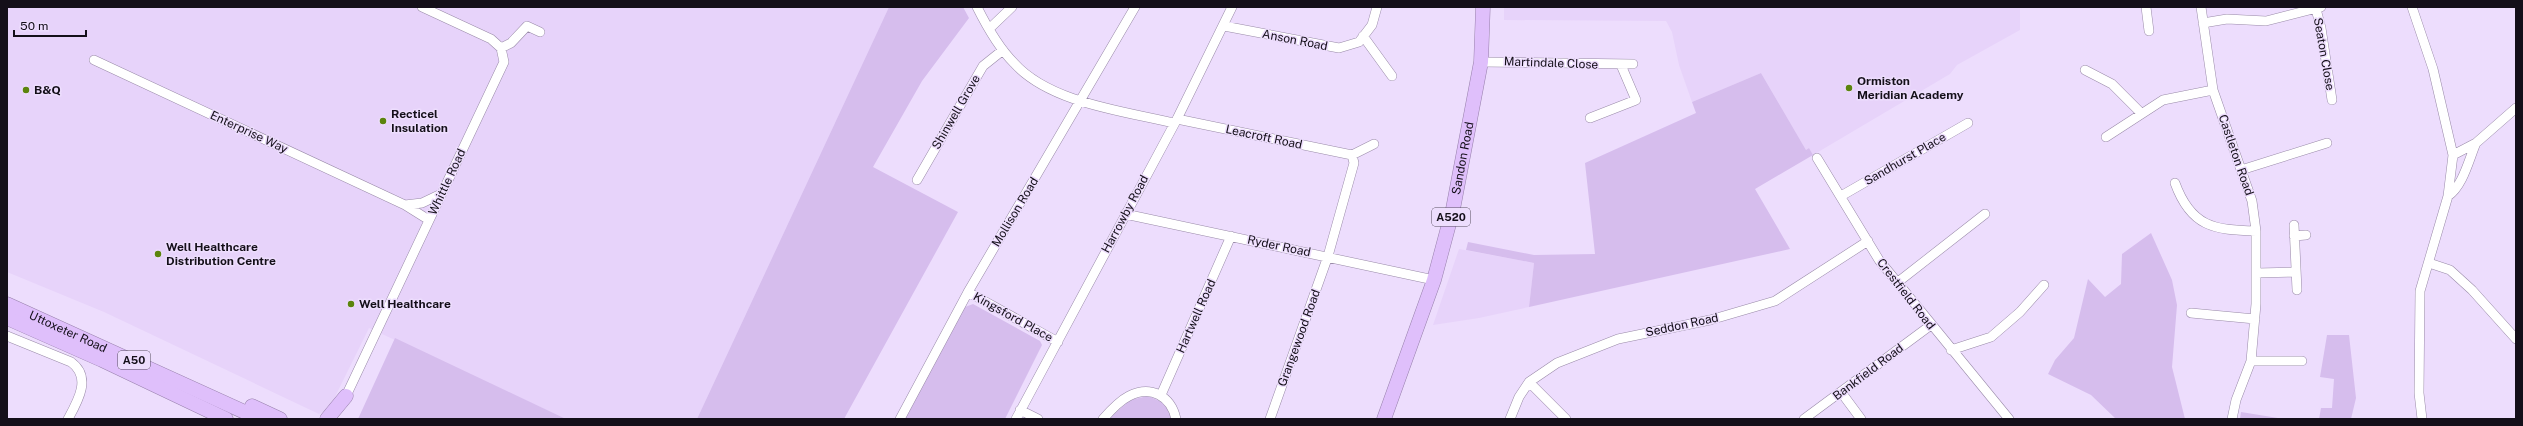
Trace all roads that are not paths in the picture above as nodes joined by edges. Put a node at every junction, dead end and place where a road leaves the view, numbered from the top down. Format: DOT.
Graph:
graph roads {
  1 [pos="422,7"];
  2 [pos="977,7"];
  3 [pos="1012,7"];
  4 [pos="1135,7"];
  5 [pos="1232,7"];
  6 [pos="1377,7"];
  7 [pos="1483,7"];
  8 [pos="2146,7"];
  9 [pos="2201,7"];
  10 [pos="2412,7"];
  11 [pos="2319,8"];
  12 [pos="2203,23"];
  13 [pos="1224,26"];
  14 [pos="989,29"];
  15 [pos="2149,31"];
  16 [pos="540,32"];
  17 [pos="1363,36"];
  18 [pos="501,48"];
  19 [pos="1003,50"];
  20 [pos="94,60"];
  21 [pos="1481,62"];
  22 [pos="1633,64"];
  23 [pos="1621,65"];
  24 [pos="2085,70"];
  25 [pos="1392,76"];
  26 [pos="2214,90"];
  27 [pos="1081,100"];
  28 [pos="2332,100"];
  29 [pos="2516,108"];
  30 [pos="2141,113"];
  31 [pos="1590,118"];
  32 [pos="1175,121"];
  33 [pos="1968,122"];
  34 [pos="2106,137"];
  35 [pos="2328,143"];
  36 [pos="2476,143"];
  37 [pos="1374,144"];
  38 [pos="1352,155"];
  39 [pos="2453,155"];
  40 [pos="1817,158"];
  41 [pos="2241,170"];
  42 [pos="916,180"];
  43 [pos="2175,183"];
  44 [pos="442,194"];
  45 [pos="1841,196"];
  46 [pos="2448,196"];
  47 [pos="405,205"];
  48 [pos="1125,214"];
  49 [pos="1986,214"];
  50 [pos="429,220"];
  51 [pos="2294,225"];
  52 [pos="2256,230"];
  53 [pos="2306,235"];
  54 [pos="1231,236"];
  55 [pos="2294,236"];
  56 [pos="1868,241"];
  57 [pos="1328,256"];
  58 [pos="2429,263"];
  59 [pos="2296,272"];
  60 [pos="2257,273"];
  61 [pos="1434,280"];
  62 [pos="1898,282"];
  63 [pos="2044,285"];
  64 [pos="2296,290"];
  65 [pos="968,292"];
  66 [pos="7,304"];
  67 [pos="2191,313"];
  68 [pos="7,318"];
  69 [pos="2255,319"];
  70 [pos="1931,325"];
  71 [pos="7,336"];
  72 [pos="2516,339"];
  73 [pos="1058,342"];
  74 [pos="1951,350"];
  75 [pos="2251,361"];
  76 [pos="2302,361"];
  77 [pos="164,373"];
  78 [pos="1529,382"];
  79 [pos="1841,392"];
  80 [pos="1161,395"];
  81 [pos="346,396"];
  82 [pos="1020,410"];
  83 [pos="68,419"];
  84 [pos="226,419"];
  85 [pos="260,419"];
  86 [pos="280,419"];
  87 [pos="327,419"];
  88 [pos="337,419"];
  89 [pos="900,419"];
  90 [pos="1016,419"];
  91 [pos="1038,419"];
  92 [pos="1103,419"];
  93 [pos="1176,419"];
  94 [pos="1270,419"];
  95 [pos="1384,419"];
  96 [pos="1510,419"];
  97 [pos="1566,419"];
  98 [pos="1804,419"];
  99 [pos="1861,419"];
  100 [pos="2009,419"];
  101 [pos="2232,419"];
  102 [pos="2422,419"];
  1 -- 18 [label="street"];
  2 -- 14 [label="street, Leacroft Road"];
  3 -- 14 [label="street"];
  4 -- 27 [label="street, Mollison Road"];
  5 -- 13 [label="street, Harrowby Road"];
  6 -- 17 [label="street, Anson Road"];
  7 -- 21 [label="highway, Sandon Road / A520"];
  8 -- 15 [label="street"];
  9 -- 12 [label="street, Castleton Road"];
  10 -- 39 [label="street"];
  11 -- 12 [label="street, Seaton Close"];
  11 -- 28 [label="street, Seaton Close"];
  12 -- 26 [label="street, Castleton Road"];
  13 -- 17 [label="street, Anson Road"];
  13 -- 32 [label="street, Harrowby Road"];
  14 -- 19 [label="street, Leacroft Road"];
  16 -- 18 [label="street"];
  17 -- 25 [label="street"];
  18 -- 44 [label="street, Whittle Road"];
  19 -- 27 [label="street, Leacroft Road"];
  19 -- 42 [label="street, Shinwell Grove"];
  20 -- 47 [label="street, Enterprise Way"];
  21 -- 23 [label="street, Martindale Close"];
  21 -- 61 [label="highway, Sandon Road / A520"];
  22 -- 23 [label="street, Martindale Close"];
  23 -- 31 [label="street"];
  24 -- 30 [label="street"];
  26 -- 30 [label="street"];
  26 -- 41 [label="street, Castleton Road"];
  27 -- 32 [label="street, Leacroft Road"];
  27 -- 65 [label="street, Mollison Road"];
  29 -- 36 [label="street"];
  30 -- 34 [label="street"];
  32 -- 38 [label="street, Leacroft Road"];
  32 -- 48 [label="street, Harrowby Road"];
  33 -- 45 [label="street, Sandhurst Place"];
  35 -- 41 [label="street"];
  36 -- 39 [label="street"];
  36 -- 46 [label="street"];
  37 -- 38 [label="street"];
  38 -- 57 [label="street"];
  39 -- 46 [label="street"];
  40 -- 45 [label="street, Crestfield Road"];
  41 -- 52 [label="street, Castleton Road"];
  43 -- 52 [label="street"];
  44 -- 47 [label="street"];
  44 -- 50 [label="street, Whittle Road"];
  45 -- 56 [label="street, Crestfield Road"];
  46 -- 58 [label="street"];
  47 -- 50 [label="street, Enterprise Way"];
  48 -- 54 [label="street, Ryder Road"];
  48 -- 73 [label="street, Harrowby Road"];
  49 -- 62 [label="street"];
  50 -- 81 [label="street, Whittle Road"];
  51 -- 55 [label="street"];
  52 -- 60 [label="street, Castleton Road"];
  53 -- 55 [label="street"];
  54 -- 57 [label="street, Ryder Road"];
  54 -- 80 [label="street, Hartwell Road"];
  55 -- 59 [label="street"];
  56 -- 62 [label="street, Crestfield Road"];
  56 -- 78 [label="street, Seddon Road"];
  57 -- 61 [label="street, Ryder Road"];
  57 -- 94 [label="street, Grangewood Road"];
  58 -- 72 [label="street"];
  58 -- 102 [label="street"];
  59 -- 60 [label="street"];
  59 -- 64 [label="street"];
  60 -- 69 [label="street, Castleton Road"];
  61 -- 95 [label="highway, Sandon Road / A520"];
  62 -- 70 [label="street, Crestfield Road"];
  63 -- 74 [label="street"];
  65 -- 73 [label="street, Kingsford Place"];
  65 -- 89 [label="street, Mollison Road"];
  66 -- 77 [label="highway, Uttoxeter Road / A50"];
  67 -- 69 [label="street"];
  68 -- 84 [label="highway, Uttoxeter Road / A50"];
  69 -- 75 [label="street, Castleton Road"];
  70 -- 74 [label="street, Crestfield Road"];
  70 -- 79 [label="street, Bankfield Road"];
  71 -- 83 [label="street"];
  73 -- 82 [label="street, Harrowby Road"];
  74 -- 100 [label="street, Crestfield Road"];
  75 -- 76 [label="street"];
  75 -- 101 [label="street, Castleton Road"];
  77 -- 85 [label="highway, Uttoxeter Road / A50"];
  77 -- 86 [label="highway"];
  78 -- 96 [label="street, Seddon Road"];
  78 -- 97 [label="street"];
  79 -- 98 [label="street, Bankfield Road"];
  79 -- 99 [label="street"];
  80 -- 92 [label="street"];
  80 -- 93 [label="street"];
  81 -- 87 [label="highway"];
  81 -- 88 [label="highway"];
  82 -- 90 [label="street, Harrowby Road"];
  82 -- 91 [label="street"];
}
